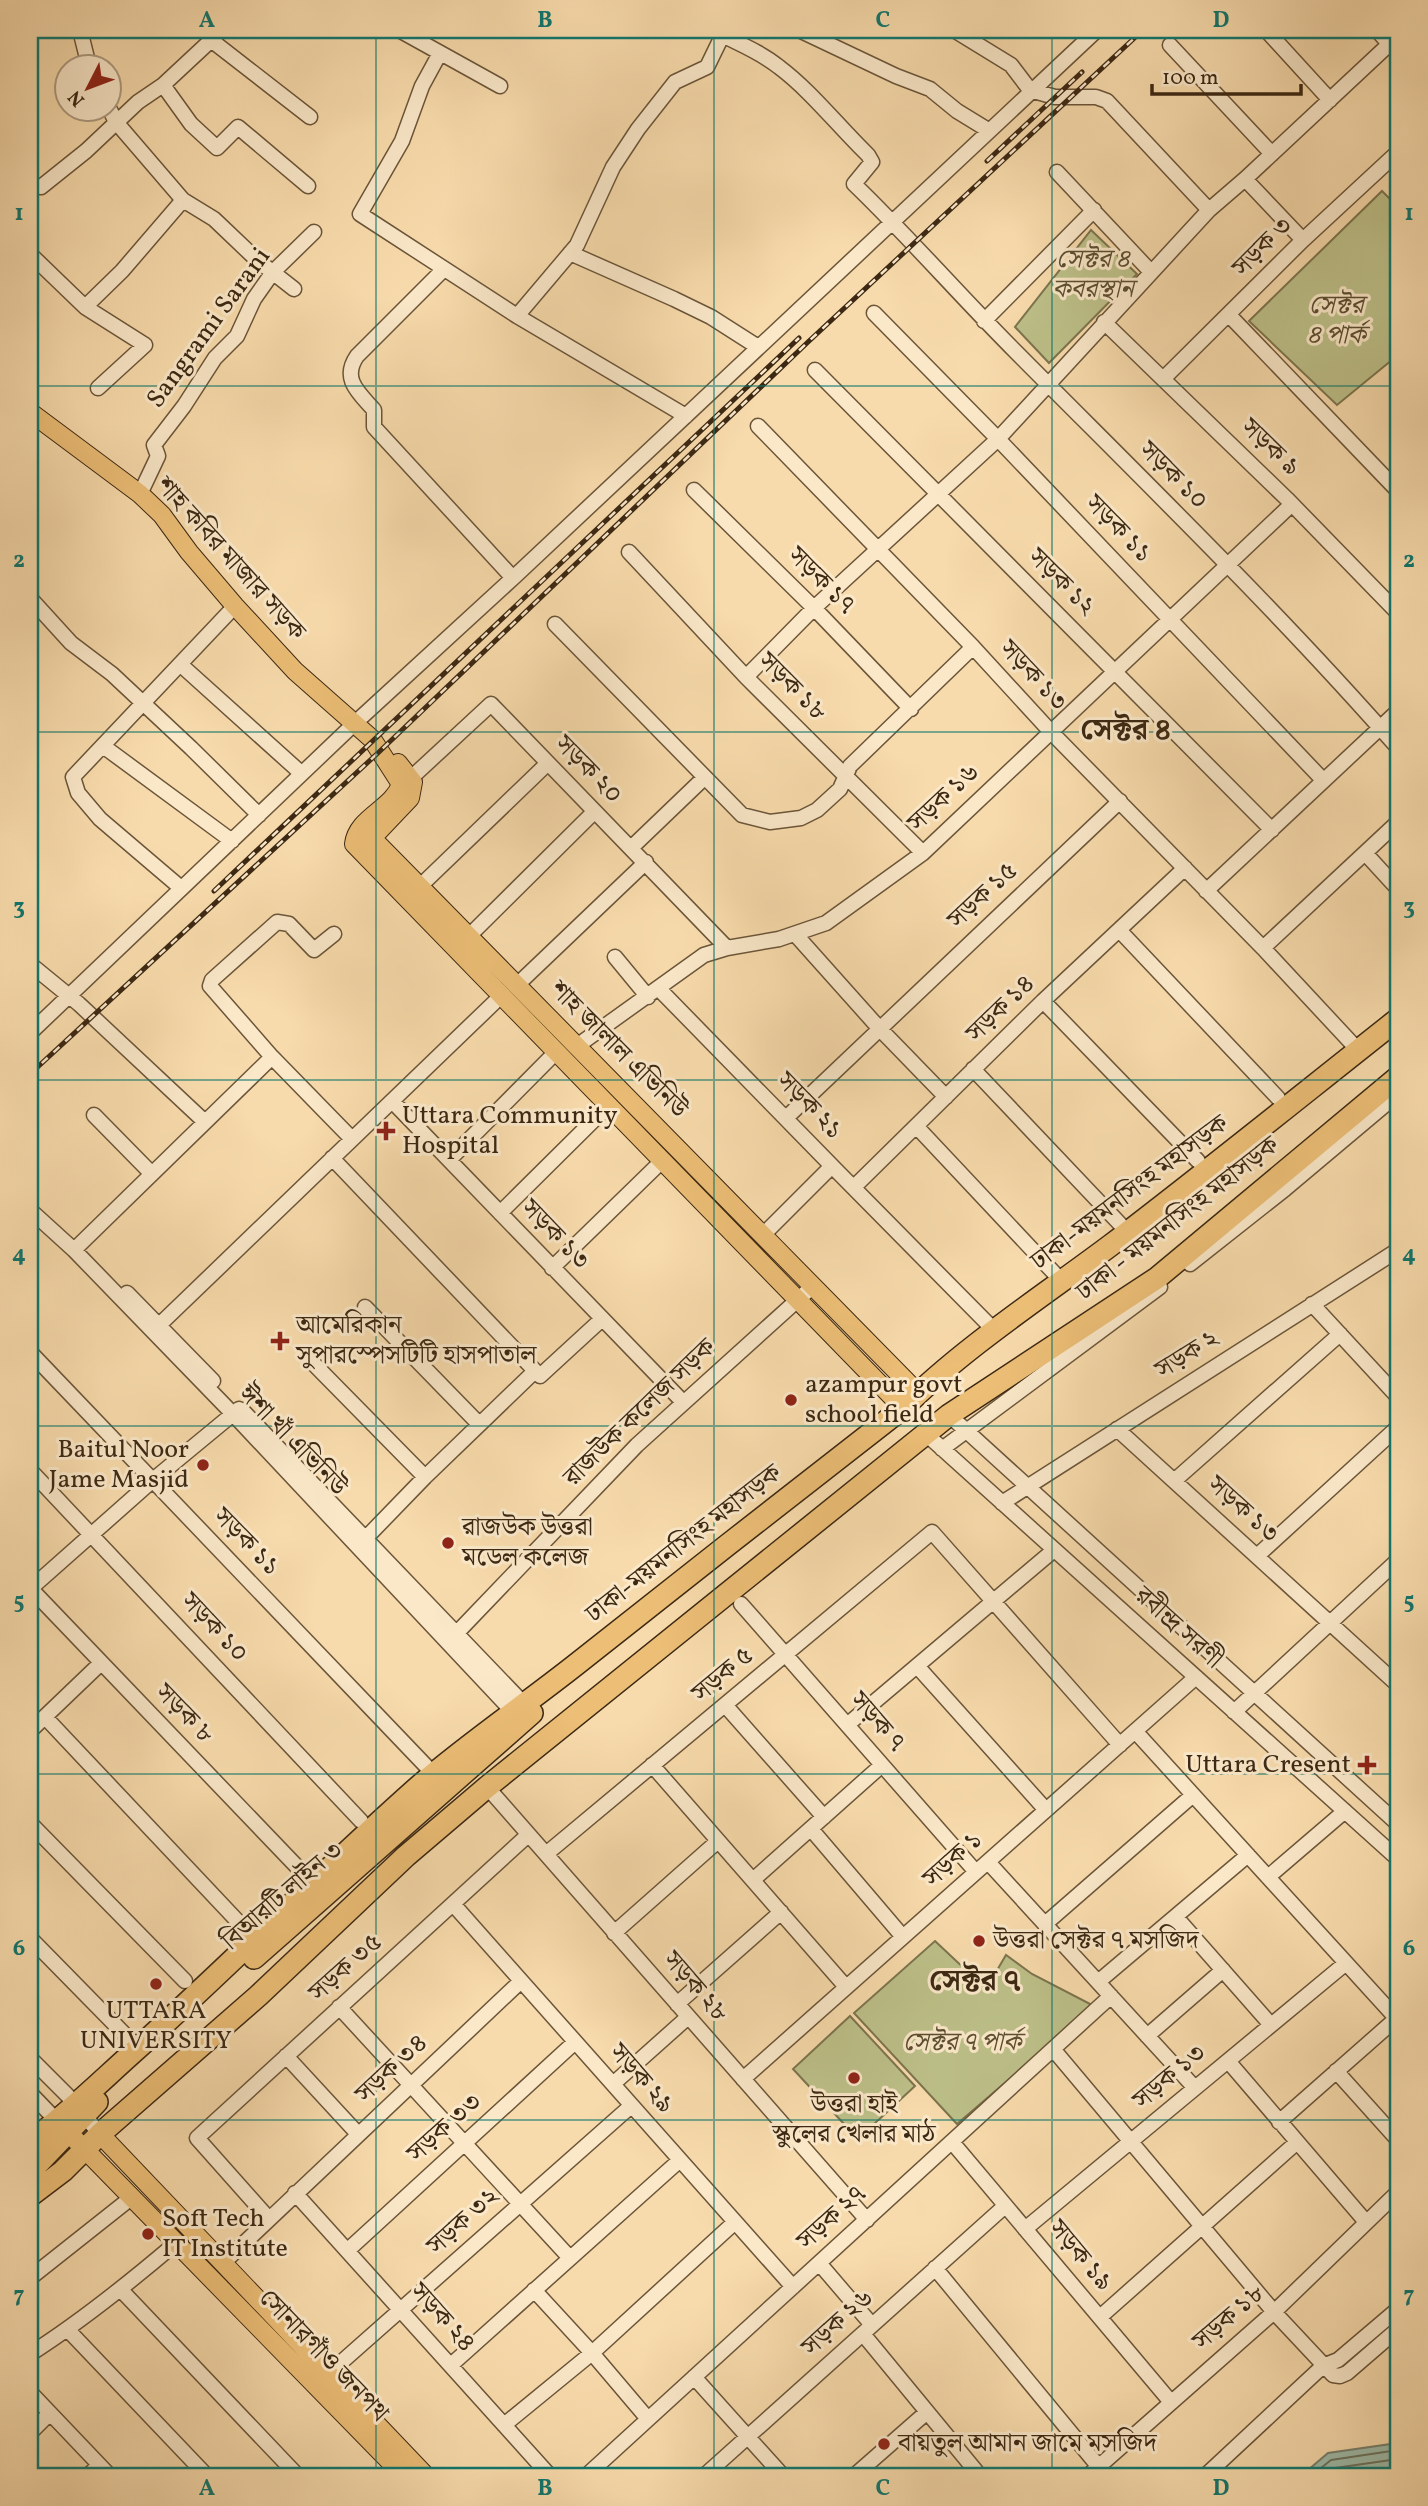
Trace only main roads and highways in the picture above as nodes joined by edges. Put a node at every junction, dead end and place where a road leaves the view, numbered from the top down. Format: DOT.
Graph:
graph roads {
  1 [pos="31,417"];
  2 [pos="376,746"];
  3 [pos="413,892"];
  4 [pos="1398,1019"];
  5 [pos="1398,1077"];
  6 [pos="918,1393"];
  7 [pos="903,1408"];
  8 [pos="583,1668"];
  9 [pos="64,2127"];
  10 [pos="30,2142"];
  11 [pos="92,2142"];
  12 [pos="30,2172"];
  13 [pos="30,2196"];
  14 [pos="399,2470"];
  15 [pos="426,2476"];
  1 -- 2 [label="main road, শাহ কবির মাজার সড়ক"];
  2 -- 3 [label="main road, শাহ জালাল এভিনিউ"];
  2 -- 3 [label="main road, শাহ জালাল এভিনিউ"];
  3 -- 6 [label="main road, শাহ জালাল এভিনিউ"];
  3 -- 7 [label="main road, শাহ জালাল এভিনিউ"];
  4 -- 6 [label="highway, ঢাকা-ময়মনসিংহ মহাসড়ক"];
  5 -- 11 [label="highway, ঢাকা - ময়মনসিংহ মহাসড়ক"];
  6 -- 7 [label="highway, ঢাকা-ময়মনসিংহ মহাসড়ক"];
  7 -- 8 [label="highway, ঢাকা-ময়মনসিংহ মহাসড়ক"];
  8 -- 9 [label="highway, বিআরটি লাইন ৩"];
  8 -- 9 [label="highway, ঢাকা-ময়মনসিংহ মহাসড়ক"];
  9 -- 10 [label="highway, ঢাকা-ময়মনসিংহ মহাসড়ক"];
  9 -- 11 [label="main road, সোনারগাঁও জনপথ"];
  9 -- 12 [label="highway, বিআরটি লাইন ৩"];
  11 -- 13 [label="highway"];
  11 -- 14 [label="main road, সোনারগাঁও জনপথ"];
  11 -- 14 [label="main road, সোনারগাঁও জনপথ"];
  14 -- 15 [label="main road, সোনারগাঁও জনপথ"];
}
